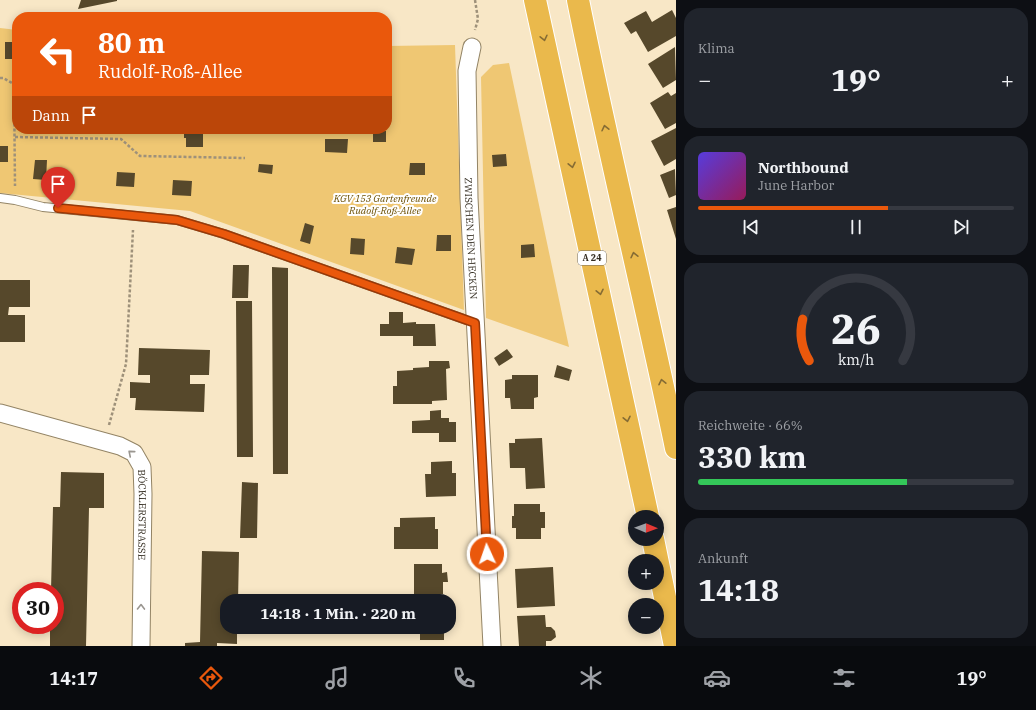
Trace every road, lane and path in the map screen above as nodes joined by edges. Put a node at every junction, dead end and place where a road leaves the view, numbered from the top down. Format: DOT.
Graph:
graph roads {
  1 [pos="475,0"];
  2 [pos="535,0"];
  3 [pos="578,0"];
  4 [pos="472,47"];
  5 [pos="0,78"];
  6 [pos="12,83"];
  7 [pos="15,134"];
  8 [pos="15,137"];
  9 [pos="245,158"];
  10 [pos="0,198"];
  11 [pos="15,200"];
  12 [pos="133,216"];
  13 [pos="475,323"];
  14 [pos="0,413"];
  15 [pos="105,442"];
  16 [pos="676,448"];
  17 [pos="646,510"];
  18 [pos="654,546"];
  19 [pos="141,646"];
  20 [pos="492,646"];
  21 [pos="675,646"];
  1 -- 4 [label="path"];
  2 -- 17 [label="highway, A 24, one-way"];
  16 -- 3 [label="highway, one-way"];
  4 -- 13 [label="street, ZWISCHEN DEN HECKEN"];
  5 -- 6 [label="path"];
  7 -- 8 [label="path"];
  8 -- 9 [label="path"];
  8 -- 11 [label="path"];
  10 -- 11 [label="lane"];
  11 -- 12 [label="lane"];
  12 -- 13 [label="lane"];
  12 -- 15 [label="path"];
  13 -- 20 [label="street, ZWISCHEN DEN HECKEN"];
  14 -- 15 [label="street, BÖCKLERSTRASSE"];
  19 -- 15 [label="street, BÖCKLERSTRASSE, one-way"];
  18 -- 21 [label="highway"];
}
